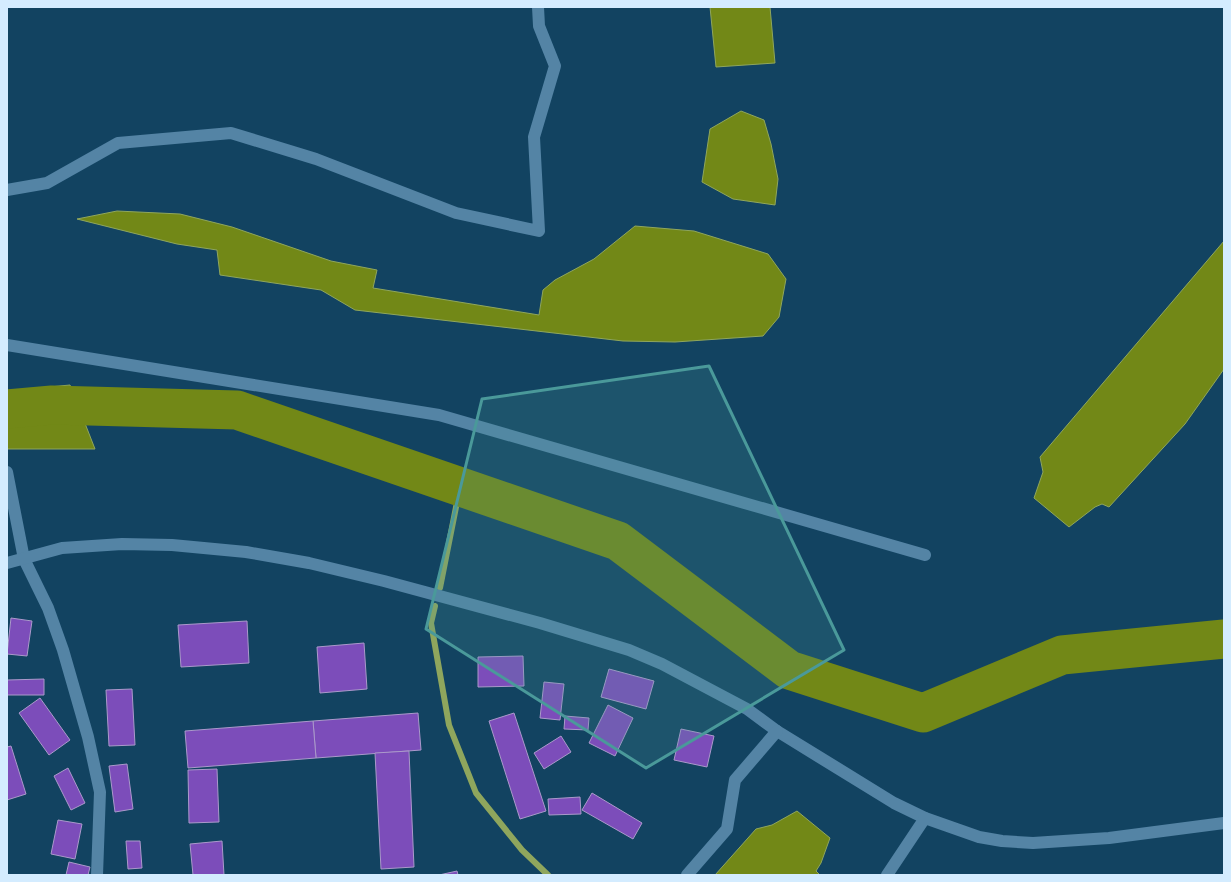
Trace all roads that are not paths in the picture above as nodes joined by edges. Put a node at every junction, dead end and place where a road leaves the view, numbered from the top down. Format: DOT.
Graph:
graph roads {
  1 [pos="538,7"];
  2 [pos="7,190"];
  3 [pos="7,345"];
  4 [pos="7,472"];
  5 [pos="925,555"];
  6 [pos="24,560"];
  7 [pos="7,563"];
  8 [pos="777,731"];
  9 [pos="924,818"];
  10 [pos="1224,823"];
  11 [pos="97,875"];
  12 [pos="687,875"];
  13 [pos="887,875"];
  1 -- 2 [label="street"];
  3 -- 5 [label="street"];
  4 -- 6 [label="street"];
  6 -- 7 [label="street"];
  6 -- 8 [label="street"];
  6 -- 11 [label="street"];
  8 -- 9 [label="street"];
  8 -- 12 [label="street"];
  9 -- 10 [label="street"];
  9 -- 13 [label="street"];
}
